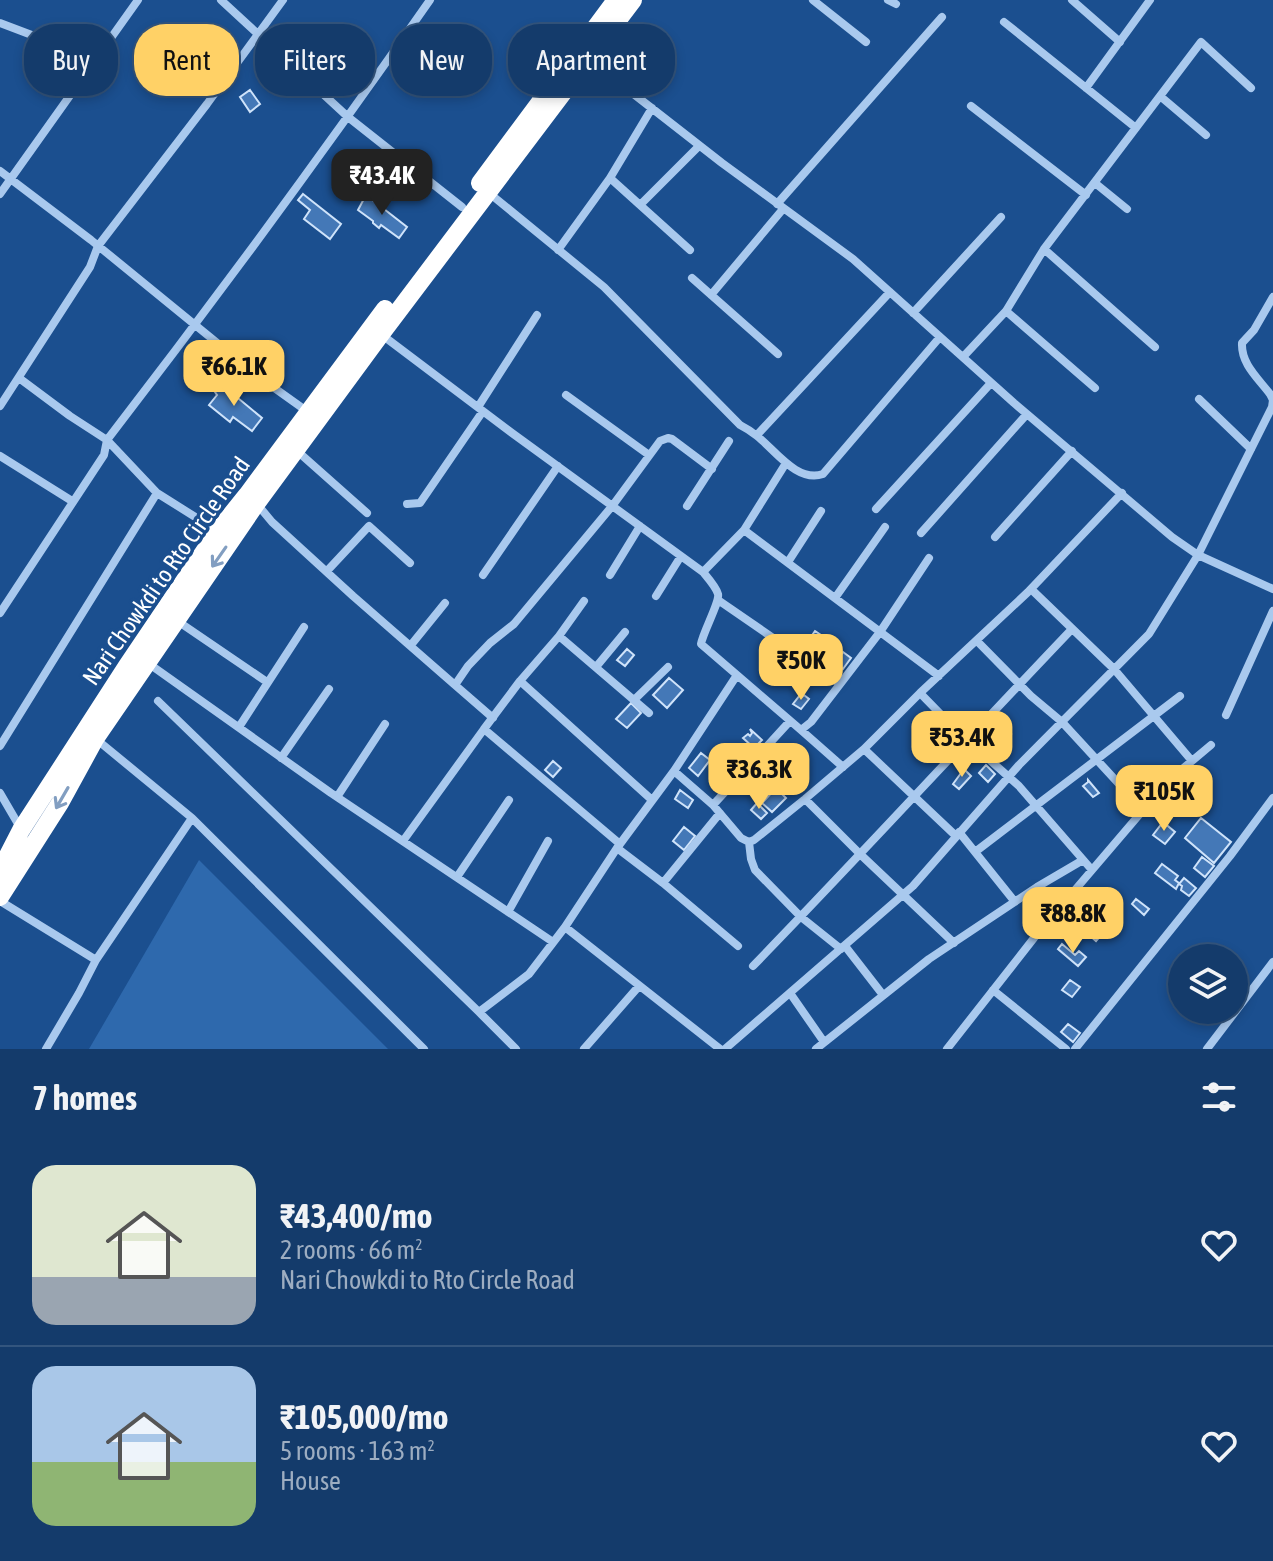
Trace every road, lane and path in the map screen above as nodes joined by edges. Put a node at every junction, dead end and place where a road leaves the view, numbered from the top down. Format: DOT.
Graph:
graph roads {
  1 [pos="138,0"];
  2 [pos="221,0"];
  3 [pos="283,0"];
  4 [pos="430,0"];
  5 [pos="616,0"];
  6 [pos="633,0"];
  7 [pos="813,0"];
  8 [pos="1072,0"];
  9 [pos="1150,0"];
  10 [pos="942,17"];
  11 [pos="1004,22"];
  12 [pos="0,23"];
  13 [pos="266,24"];
  14 [pos="414,24"];
  15 [pos="601,24"];
  16 [pos="611,24"];
  17 [pos="24,32"];
  18 [pos="255,32"];
  19 [pos="255,39"];
  20 [pos="866,42"];
  21 [pos="1120,42"];
  22 [pos="391,57"];
  23 [pos="1086,88"];
  24 [pos="1251,88"];
  25 [pos="325,96"];
  26 [pos="550,96"];
  27 [pos="554,96"];
  28 [pos="637,96"];
  29 [pos="1160,96"];
  30 [pos="971,106"];
  31 [pos="652,108"];
  32 [pos="348,117"];
  33 [pos="1136,128"];
  34 [pos="1206,135"];
  35 [pos="699,146"];
  36 [pos="0,171"];
  37 [pos="10,178"];
  38 [pos="610,178"];
  39 [pos="1095,183"];
  40 [pos="488,193"];
  41 [pos="0,194"];
  42 [pos="1086,195"];
  43 [pos="640,205"];
  44 [pos="780,206"];
  45 [pos="462,207"];
  46 [pos="1127,209"];
  47 [pos="1001,217"];
  48 [pos="98,246"];
  49 [pos="1044,249"];
  50 [pos="558,250"];
  51 [pos="690,250"];
  52 [pos="692,278"];
  53 [pos="890,292"];
  54 [pos="711,295"];
  55 [pos="1273,297"];
  56 [pos="1006,311"];
  57 [pos="913,313"];
  58 [pos="537,315"];
  59 [pos="196,325"];
  60 [pos="376,330"];
  61 [pos="940,337"];
  62 [pos="1155,347"];
  63 [pos="778,354"];
  64 [pos="963,357"];
  65 [pos="19,378"];
  66 [pos="991,383"];
  67 [pos="1095,388"];
  68 [pos="566,395"];
  69 [pos="1199,399"];
  70 [pos="0,406"];
  71 [pos="480,409"];
  72 [pos="1027,414"];
  73 [pos="313,415"];
  74 [pos="757,435"];
  75 [pos="107,440"];
  76 [pos="729,441"];
  77 [pos="1251,449"];
  78 [pos="296,450"];
  79 [pos="1072,451"];
  80 [pos="649,455"];
  81 [pos="0,456"];
  82 [pos="786,463"];
  83 [pos="558,466"];
  84 [pos="712,469"];
  85 [pos="157,493"];
  86 [pos="1122,493"];
  87 [pos="72,501"];
  88 [pos="256,504"];
  89 [pos="407,504"];
  90 [pos="613,505"];
  91 [pos="687,506"];
  92 [pos="876,509"];
  93 [pos="821,511"];
  94 [pos="367,513"];
  95 [pos="640,526"];
  96 [pos="885,527"];
  97 [pos="744,530"];
  98 [pos="218,531"];
  99 [pos="921,533"];
  100 [pos="995,537"];
  101 [pos="1198,555"];
  102 [pos="681,556"];
  103 [pos="929,558"];
  104 [pos="788,562"];
  105 [pos="410,563"];
  106 [pos="327,571"];
  107 [pos="703,572"];
  108 [pos="483,575"];
  109 [pos="610,575"];
  110 [pos="1031,589"];
  111 [pos="1273,589"];
  112 [pos="656,596"];
  113 [pos="835,598"];
  114 [pos="718,600"];
  115 [pos="584,601"];
  116 [pos="445,603"];
  117 [pos="1273,611"];
  118 [pos="0,613"];
  119 [pos="176,620"];
  120 [pos="304,627"];
  121 [pos="1072,629"];
  122 [pos="625,632"];
  123 [pos="880,632"];
  124 [pos="559,636"];
  125 [pos="977,641"];
  126 [pos="411,645"];
  127 [pos="141,658"];
  128 [pos="596,667"];
  129 [pos="668,667"];
  130 [pos="1114,669"];
  131 [pos="737,675"];
  132 [pos="939,676"];
  133 [pos="520,681"];
  134 [pos="267,682"];
  135 [pos="840,684"];
  136 [pos="455,685"];
  137 [pos="1019,685"];
  138 [pos="329,689"];
  139 [pos="920,693"];
  140 [pos="1180,696"];
  141 [pos="634,700"];
  142 [pos="158,701"];
  143 [pos="649,713"];
  144 [pos="1226,715"];
  145 [pos="1154,716"];
  146 [pos="493,718"];
  147 [pos="790,721"];
  148 [pos="1062,722"];
  149 [pos="385,724"];
  150 [pos="239,727"];
  151 [pos="484,729"];
  152 [pos="801,730"];
  153 [pos="95,739"];
  154 [pos="966,739"];
  155 [pos="1211,745"];
  156 [pos="0,746"];
  157 [pos="864,749"];
  158 [pos="281,758"];
  159 [pos="1097,759"];
  160 [pos="1192,761"];
  161 [pos="843,767"];
  162 [pos="674,771"];
  163 [pos="1009,776"];
  164 [pos="0,793"];
  165 [pos="337,797"];
  166 [pos="915,797"];
  167 [pos="1273,798"];
  168 [pos="805,799"];
  169 [pos="509,800"];
  170 [pos="652,800"];
  171 [pos="1037,807"];
  172 [pos="716,809"];
  173 [pos="1143,810"];
  174 [pos="192,818"];
  175 [pos="21,830"];
  176 [pos="958,834"];
  177 [pos="403,841"];
  178 [pos="548,841"];
  179 [pos="749,842"];
  180 [pos="619,846"];
  181 [pos="975,852"];
  182 [pos="860,854"];
  183 [pos="1083,860"];
  184 [pos="1092,870"];
  185 [pos="0,871"];
  186 [pos="457,877"];
  187 [pos="663,883"];
  188 [pos="903,895"];
  189 [pos="0,899"];
  190 [pos="1015,902"];
  191 [pos="508,912"];
  192 [pos="801,917"];
  193 [pos="565,927"];
  194 [pos="553,942"];
  195 [pos="954,943"];
  196 [pos="738,946"];
  197 [pos="843,948"];
  198 [pos="96,960"];
  199 [pos="1273,962"];
  200 [pos="753,966"];
  201 [pos="639,986"];
  202 [pos="993,990"];
  203 [pos="790,993"];
  204 [pos="883,995"];
  205 [pos="479,1012"];
  206 [pos="824,1042"];
  207 [pos="46,1049"];
  208 [pos="424,1049"];
  209 [pos="516,1049"];
  210 [pos="584,1049"];
  211 [pos="722,1049"];
  212 [pos="816,1049"];
  213 [pos="947,1049"];
  214 [pos="1066,1049"];
  215 [pos="1075,1049"];
  216 [pos="1207,1049"];
  1 -- 37 [label="street"];
  2 -- 18 [label="street"];
  3 -- 13 [label="street"];
  4 -- 14 [label="street"];
  5 -- 15 [label="highway, Nari Chowkdi to Rto Circle Road"];
  6 -- 16 [label="highway"];
  7 -- 20 [label="street"];
  8 -- 21 [label="street"];
  9 -- 21 [label="street"];
  10 -- 44 [label="street"];
  11 -- 23 [label="street"];
  12 -- 17 [label="street"];
  19 -- 48 [label="street"];
  21 -- 23 [label="street"];
  22 -- 32 [label="street"];
  23 -- 33 [label="street"];
  24 -- 29 [label="street"];
  25 -- 32 [label="street"];
  26 -- 45 [label="highway, Nari Chowkdi to Rto Circle Road"];
  27 -- 40 [label="highway"];
  28 -- 31 [label="street"];
  29 -- 33 [label="street"];
  29 -- 34 [label="street"];
  30 -- 42 [label="street"];
  31 -- 35 [label="street"];
  31 -- 38 [label="street"];
  32 -- 45 [label="street"];
  32 -- 59 [label="street"];
  33 -- 39 [label="street"];
  35 -- 43 [label="street"];
  35 -- 44 [label="street"];
  36 -- 37 [label="street"];
  37 -- 41 [label="street"];
  37 -- 48 [label="street"];
  38 -- 43 [label="street"];
  38 -- 50 [label="street"];
  39 -- 42 [label="street"];
  39 -- 46 [label="street"];
  40 -- 50 [label="street"];
  40 -- 60 [label="highway"];
  42 -- 49 [label="street"];
  43 -- 51 [label="street"];
  44 -- 53 [label="street"];
  44 -- 54 [label="street"];
  45 -- 60 [label="highway, Nari Chowkdi to Rto Circle Road"];
  47 -- 57 [label="street"];
  48 -- 59 [label="street"];
  48 -- 65 [label="street"];
  49 -- 56 [label="street"];
  49 -- 62 [label="street"];
  50 -- 74 [label="street"];
  52 -- 54 [label="street"];
  53 -- 57 [label="street"];
  53 -- 74 [label="street"];
  54 -- 63 [label="street"];
  55 -- 77 [label="street"];
  56 -- 64 [label="street"];
  56 -- 67 [label="street"];
  57 -- 61 [label="street"];
  58 -- 71 [label="street"];
  59 -- 73 [label="street"];
  59 -- 75 [label="street"];
  60 -- 71 [label="street"];
  60 -- 73 [label="highway, Nari Chowkdi to Rto Circle Road"];
  61 -- 64 [label="street"];
  61 -- 82 [label="street"];
  64 -- 66 [label="street"];
  65 -- 70 [label="street"];
  65 -- 75 [label="street"];
  66 -- 72 [label="street"];
  66 -- 92 [label="street"];
  68 -- 80 [label="street"];
  69 -- 77 [label="street"];
  71 -- 83 [label="street"];
  71 -- 89 [label="street"];
  72 -- 79 [label="street"];
  72 -- 99 [label="street"];
  73 -- 78 [label="highway"];
  73 -- 98 [label="highway, Nari Chowkdi to Rto Circle Road"];
  74 -- 82 [label="street"];
  75 -- 85 [label="street"];
  75 -- 87 [label="street"];
  76 -- 84 [label="street"];
  77 -- 101 [label="street"];
  78 -- 88 [label="highway"];
  78 -- 94 [label="street"];
  79 -- 86 [label="street"];
  79 -- 100 [label="street"];
  80 -- 84 [label="street"];
  80 -- 90 [label="street"];
  81 -- 87 [label="street"];
  82 -- 97 [label="street"];
  83 -- 90 [label="street"];
  83 -- 108 [label="street"];
  84 -- 91 [label="street"];
  85 -- 98 [label="street"];
  85 -- 156 [label="street"];
  86 -- 101 [label="street"];
  86 -- 110 [label="street"];
  87 -- 118 [label="street"];
  88 -- 106 [label="street"];
  88 -- 119 [label="highway, one-way"];
  90 -- 95 [label="street"];
  90 -- 136 [label="street"];
  93 -- 104 [label="street"];
  95 -- 102 [label="street"];
  95 -- 109 [label="street"];
  96 -- 113 [label="street"];
  97 -- 104 [label="street"];
  97 -- 107 [label="street"];
  98 -- 127 [label="highway, Nari Chowkdi to Rto Circle Road"];
  101 -- 111 [label="street"];
  101 -- 130 [label="street"];
  102 -- 107 [label="street"];
  102 -- 112 [label="street"];
  103 -- 123 [label="street"];
  104 -- 113 [label="street"];
  105 -- 106 [label="street"];
  106 -- 126 [label="street"];
  107 -- 114 [label="street"];
  110 -- 121 [label="street"];
  110 -- 125 [label="street"];
  113 -- 123 [label="street"];
  114 -- 131 [label="street"];
  114 -- 135 [label="street"];
  115 -- 124 [label="street"];
  116 -- 126 [label="street"];
  117 -- 144 [label="street"];
  119 -- 127 [label="highway"];
  119 -- 134 [label="street"];
  120 -- 134 [label="street"];
  121 -- 130 [label="street"];
  121 -- 137 [label="street"];
  122 -- 128 [label="street"];
  123 -- 132 [label="street"];
  123 -- 135 [label="street"];
  124 -- 128 [label="street"];
  124 -- 133 [label="street"];
  125 -- 132 [label="street"];
  125 -- 137 [label="street"];
  126 -- 136 [label="street"];
  127 -- 150 [label="street"];
  127 -- 153 [label="highway"];
  127 -- 175 [label="highway, Nari Chowkdi to Rto Circle Road"];
  128 -- 141 [label="street"];
  129 -- 141 [label="street"];
  130 -- 145 [label="street"];
  130 -- 148 [label="street"];
  131 -- 147 [label="street"];
  131 -- 162 [label="street"];
  132 -- 139 [label="street"];
  133 -- 146 [label="street"];
  133 -- 170 [label="street"];
  134 -- 150 [label="street"];
  135 -- 152 [label="street"];
  136 -- 146 [label="street"];
  137 -- 148 [label="street"];
  137 -- 154 [label="street"];
  138 -- 158 [label="street"];
  139 -- 154 [label="street"];
  139 -- 157 [label="street"];
  140 -- 145 [label="street"];
  141 -- 143 [label="street"];
  142 -- 205 [label="street"];
  145 -- 159 [label="street"];
  145 -- 160 [label="street"];
  146 -- 151 [label="street"];
  147 -- 152 [label="street"];
  147 -- 172 [label="street"];
  148 -- 159 [label="street"];
  148 -- 163 [label="street"];
  149 -- 165 [label="street"];
  150 -- 158 [label="street"];
  151 -- 177 [label="street"];
  151 -- 180 [label="street"];
  152 -- 161 [label="street"];
  153 -- 174 [label="street"];
  153 -- 189 [label="highway, one-way"];
  154 -- 163 [label="street"];
  154 -- 166 [label="street"];
  155 -- 160 [label="street"];
  157 -- 161 [label="street"];
  157 -- 166 [label="street"];
  158 -- 165 [label="street"];
  159 -- 171 [label="street"];
  159 -- 173 [label="street"];
  160 -- 173 [label="street"];
  161 -- 168 [label="street"];
  162 -- 170 [label="street"];
  162 -- 172 [label="street"];
  163 -- 171 [label="street"];
  163 -- 176 [label="street"];
  164 -- 175 [label="street"];
  165 -- 177 [label="street"];
  166 -- 176 [label="street"];
  166 -- 182 [label="street"];
  167 -- 215 [label="street"];
  168 -- 179 [label="street"];
  168 -- 182 [label="street"];
  169 -- 186 [label="street"];
  170 -- 180 [label="street"];
  171 -- 181 [label="street"];
  171 -- 183 [label="street"];
  172 -- 179 [label="street"];
  172 -- 187 [label="street"];
  173 -- 184 [label="street"];
  174 -- 198 [label="street"];
  174 -- 208 [label="street"];
  175 -- 185 [label="highway, Nari Chowkdi to Rto Circle Road"];
  176 -- 181 [label="street"];
  176 -- 188 [label="street"];
  177 -- 186 [label="street"];
  178 -- 191 [label="street"];
  179 -- 192 [label="street"];
  180 -- 187 [label="street"];
  180 -- 193 [label="street"];
  181 -- 190 [label="street"];
  182 -- 188 [label="street"];
  182 -- 192 [label="street"];
  183 -- 184 [label="street"];
  183 -- 190 [label="street"];
  184 -- 202 [label="street"];
  186 -- 191 [label="street"];
  187 -- 196 [label="street"];
  188 -- 195 [label="street"];
  188 -- 197 [label="street"];
  189 -- 198 [label="street"];
  190 -- 195 [label="street"];
  191 -- 194 [label="street"];
  192 -- 197 [label="street"];
  192 -- 200 [label="street"];
  193 -- 194 [label="street"];
  193 -- 201 [label="street"];
  194 -- 205 [label="street"];
  195 -- 204 [label="street"];
  197 -- 203 [label="street"];
  197 -- 204 [label="street"];
  198 -- 207 [label="street"];
  199 -- 216 [label="street"];
  201 -- 210 [label="street"];
  201 -- 211 [label="street"];
  202 -- 213 [label="street"];
  202 -- 214 [label="street"];
  203 -- 206 [label="street"];
  203 -- 211 [label="street"];
  204 -- 206 [label="street"];
  205 -- 209 [label="street"];
  206 -- 212 [label="street"];
}
